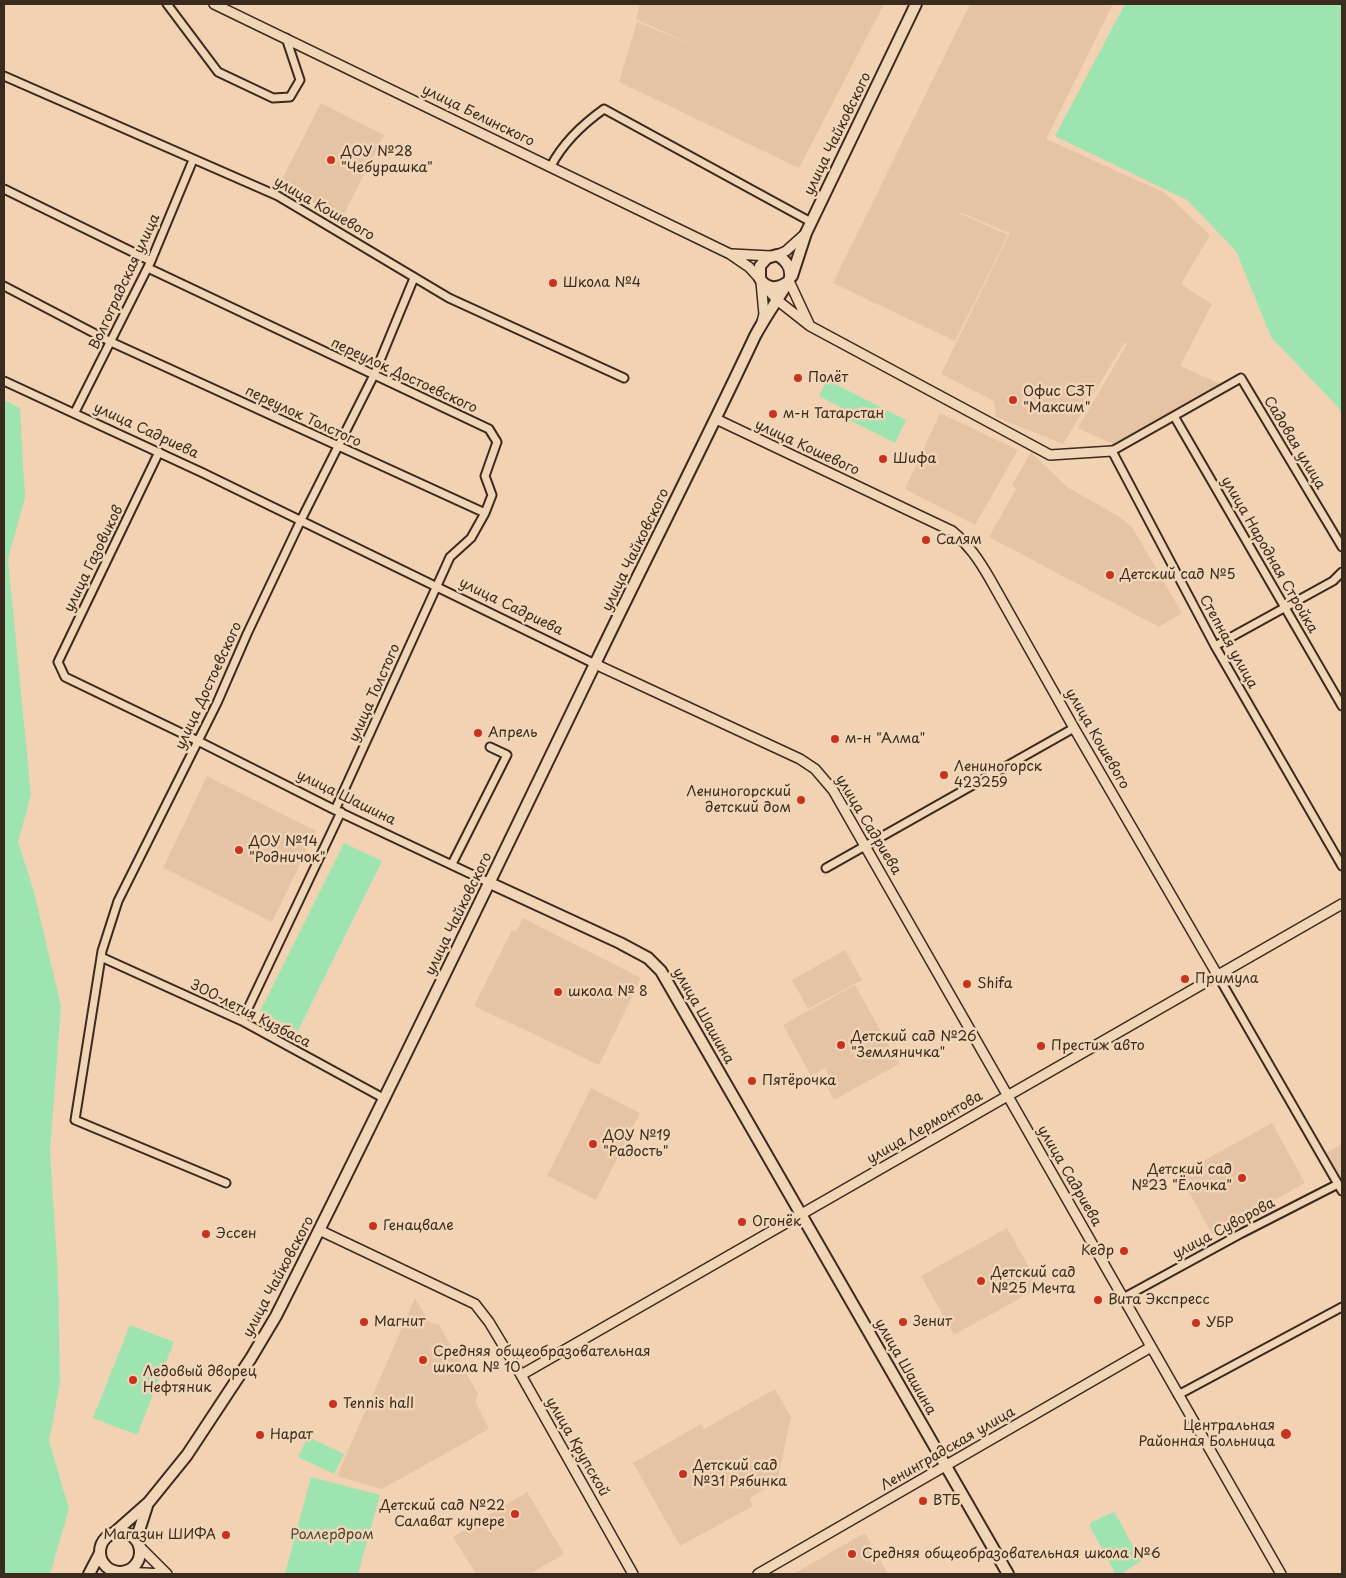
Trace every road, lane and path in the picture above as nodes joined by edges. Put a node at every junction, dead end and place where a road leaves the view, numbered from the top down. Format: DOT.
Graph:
graph roads {
  1 [pos="166,4"];
  2 [pos="214,4"];
  3 [pos="916,4"];
  4 [pos="286,38"];
  5 [pos="4,76"];
  6 [pos="194,160"];
  7 [pos="551,166"];
  8 [pos="4,189"];
  9 [pos="811,222"];
  10 [pos="806,233"];
  11 [pos="730,254"];
  12 [pos="774,256"];
  13 [pos="149,265"];
  14 [pos="414,278"];
  15 [pos="790,279"];
  16 [pos="760,280"];
  17 [pos="4,286"];
  18 [pos="777,300"];
  19 [pos="762,322"];
  20 [pos="810,326"];
  21 [pos="111,342"];
  22 [pos="374,375"];
  23 [pos="624,378"];
  24 [pos="4,380"];
  25 [pos="75,412"];
  26 [pos="1174,416"];
  27 [pos="716,419"];
  28 [pos="338,447"];
  29 [pos="1112,451"];
  30 [pos="159,452"];
  31 [pos="484,513"];
  32 [pos="301,520"];
  33 [pos="1342,547"];
  34 [pos="1342,572"];
  35 [pos="437,586"];
  36 [pos="1284,607"];
  37 [pos="1215,646"];
  38 [pos="595,664"];
  39 [pos="65,677"];
  40 [pos="1342,706"];
  41 [pos="1074,728"];
  42 [pos="198,741"];
  43 [pos="490,747"];
  44 [pos="338,811"];
  45 [pos="864,845"];
  46 [pos="452,864"];
  47 [pos="1342,866"];
  48 [pos="826,868"];
  49 [pos="490,883"];
  50 [pos="1342,904"];
  51 [pos="101,957"];
  52 [pos="1218,976"];
  53 [pos="242,1021"];
  54 [pos="1008,1096"];
  55 [pos="385,1099"];
  56 [pos="226,1183"];
  57 [pos="1338,1184"];
  58 [pos="1342,1191"];
  59 [pos="801,1214"];
  60 [pos="319,1230"];
  61 [pos="1123,1298"];
  62 [pos="1342,1307"];
  63 [pos="1151,1347"];
  64 [pos="521,1375"];
  65 [pos="1178,1395"];
  66 [pos="946,1466"];
  67 [pos="149,1502"];
  68 [pos="114,1533"];
  69 [pos="138,1543"];
  70 [pos="100,1553"];
  71 [pos="118,1573"];
  72 [pos="89,1574"];
  73 [pos="165,1574"];
  74 [pos="633,1574"];
  75 [pos="758,1574"];
  76 [pos="1008,1574"];
  77 [pos="1281,1574"];
  1 -- 4 [label="street"];
  2 -- 4 [label="street, улица Белинского"];
  3 -- 9 [label="main road, улица Чайковского"];
  4 -- 7 [label="street, улица Белинского"];
  5 -- 6 [label="street, улица Кошевого"];
  6 -- 13 [label="street, Волгоградская улица"];
  6 -- 14 [label="street, улица Кошевого"];
  7 -- 9 [label="street"];
  7 -- 11 [label="street, улица Белинского"];
  8 -- 13 [label="street, переулок Достоевского"];
  9 -- 10 [label="main road, улица Чайковского"];
  10 -- 12 [label="street"];
  10 -- 15 [label="main road, улица Чайковского"];
  11 -- 12 [label="street"];
  11 -- 16 [label="street"];
  12 -- 15 [label="main road"];
  12 -- 16 [label="main road"];
  13 -- 21 [label="street, Волгоградская улица"];
  13 -- 22 [label="street, переулок Достоевского"];
  14 -- 22 [label="street, улица Достоевского"];
  14 -- 23 [label="street, улица Кошевого"];
  15 -- 16 [label="main road"];
  15 -- 18 [label="main road, улица Чайковского"];
  15 -- 20 [label="street"];
  16 -- 18 [label="street"];
  16 -- 19 [label="street"];
  17 -- 21 [label="street, переулок Толстого"];
  18 -- 19 [label="main road, улица Чайковского"];
  18 -- 20 [label="street"];
  19 -- 27 [label="main road, улица Чайковского"];
  20 -- 29 [label="street"];
  21 -- 25 [label="street, Волгоградская улица"];
  21 -- 28 [label="street, переулок Толстого"];
  22 -- 28 [label="street, улица Достоевского"];
  22 -- 31 [label="street, переулок Достоевского"];
  24 -- 25 [label="street, улица Садриева"];
  25 -- 30 [label="street, улица Садриева"];
  26 -- 29 [label="street"];
  26 -- 33 [label="street, Садовая улица"];
  26 -- 36 [label="street, улица Народная Стройка"];
  27 -- 38 [label="main road, улица Чайковского"];
  27 -- 41 [label="street, улица Кошевого"];
  28 -- 31 [label="street, переулок Толстого"];
  28 -- 32 [label="street, улица Достоевского"];
  29 -- 37 [label="street, Степная улица"];
  30 -- 32 [label="street, улица Садриева"];
  30 -- 39 [label="street, улица Газовиков"];
  31 -- 35 [label="street, переулок Достоевского"];
  32 -- 35 [label="street, улица Садриева"];
  32 -- 42 [label="street, улица Достоевского"];
  34 -- 36 [label="street"];
  35 -- 38 [label="street, улица Садриева"];
  35 -- 44 [label="street, улица Толстого"];
  36 -- 37 [label="street"];
  36 -- 40 [label="street, улица Народная Стройка"];
  37 -- 47 [label="street, Степная улица"];
  38 -- 45 [label="street, улица Садриева"];
  38 -- 49 [label="main road, улица Чайковского"];
  39 -- 42 [label="street, улица Шашина"];
  41 -- 45 [label="street"];
  41 -- 52 [label="street, улица Кошевого"];
  42 -- 44 [label="street, улица Шашина"];
  42 -- 51 [label="street, улица Достоевского"];
  43 -- 46 [label="street"];
  44 -- 46 [label="street, улица Шашина"];
  44 -- 53 [label="street, улица Толстого"];
  45 -- 48 [label="street"];
  45 -- 54 [label="street, улица Садриева"];
  46 -- 49 [label="street, улица Шашина"];
  49 -- 55 [label="main road, улица Чайковского"];
  49 -- 59 [label="main road, улица Шашина"];
  50 -- 52 [label="street, улица Лермонтова"];
  51 -- 53 [label="street, 300-летия Кузбаса"];
  51 -- 56 [label="street, улица Достоевского"];
  52 -- 54 [label="street, улица Лермонтова"];
  52 -- 57 [label="street, улица Кошевого"];
  53 -- 55 [label="street, 300-летия Кузбаса"];
  54 -- 59 [label="street, улица Лермонтова"];
  54 -- 61 [label="street, улица Садриева"];
  55 -- 60 [label="main road, улица Чайковского"];
  57 -- 58 [label="street, улица Кошевого"];
  57 -- 61 [label="street, улица Суворова"];
  59 -- 64 [label="street, улица Лермонтова"];
  59 -- 66 [label="main road, улица Шашина"];
  60 -- 64 [label="street, улица Крупской"];
  60 -- 67 [label="main road, улица Чайковского"];
  61 -- 63 [label="street, улица Садриева"];
  62 -- 65 [label="street"];
  63 -- 65 [label="street, улица Садриева"];
  63 -- 66 [label="street, Ленинградская улица"];
  64 -- 74 [label="street, улица Крупской"];
  65 -- 77 [label="street, улица Садриева"];
  66 -- 75 [label="street, Ленинградская улица"];
  66 -- 76 [label="main road, улица Шашина"];
  67 -- 68 [label="main road, улица Чайковского"];
  67 -- 69 [label="main road"];
  68 -- 69 [label="main road"];
  68 -- 70 [label="main road"];
  69 -- 71 [label="main road"];
  69 -- 73 [label="street"];
  70 -- 71 [label="main road"];
  70 -- 72 [label="main road"];
  71 -- 73 [label="street"];
}
